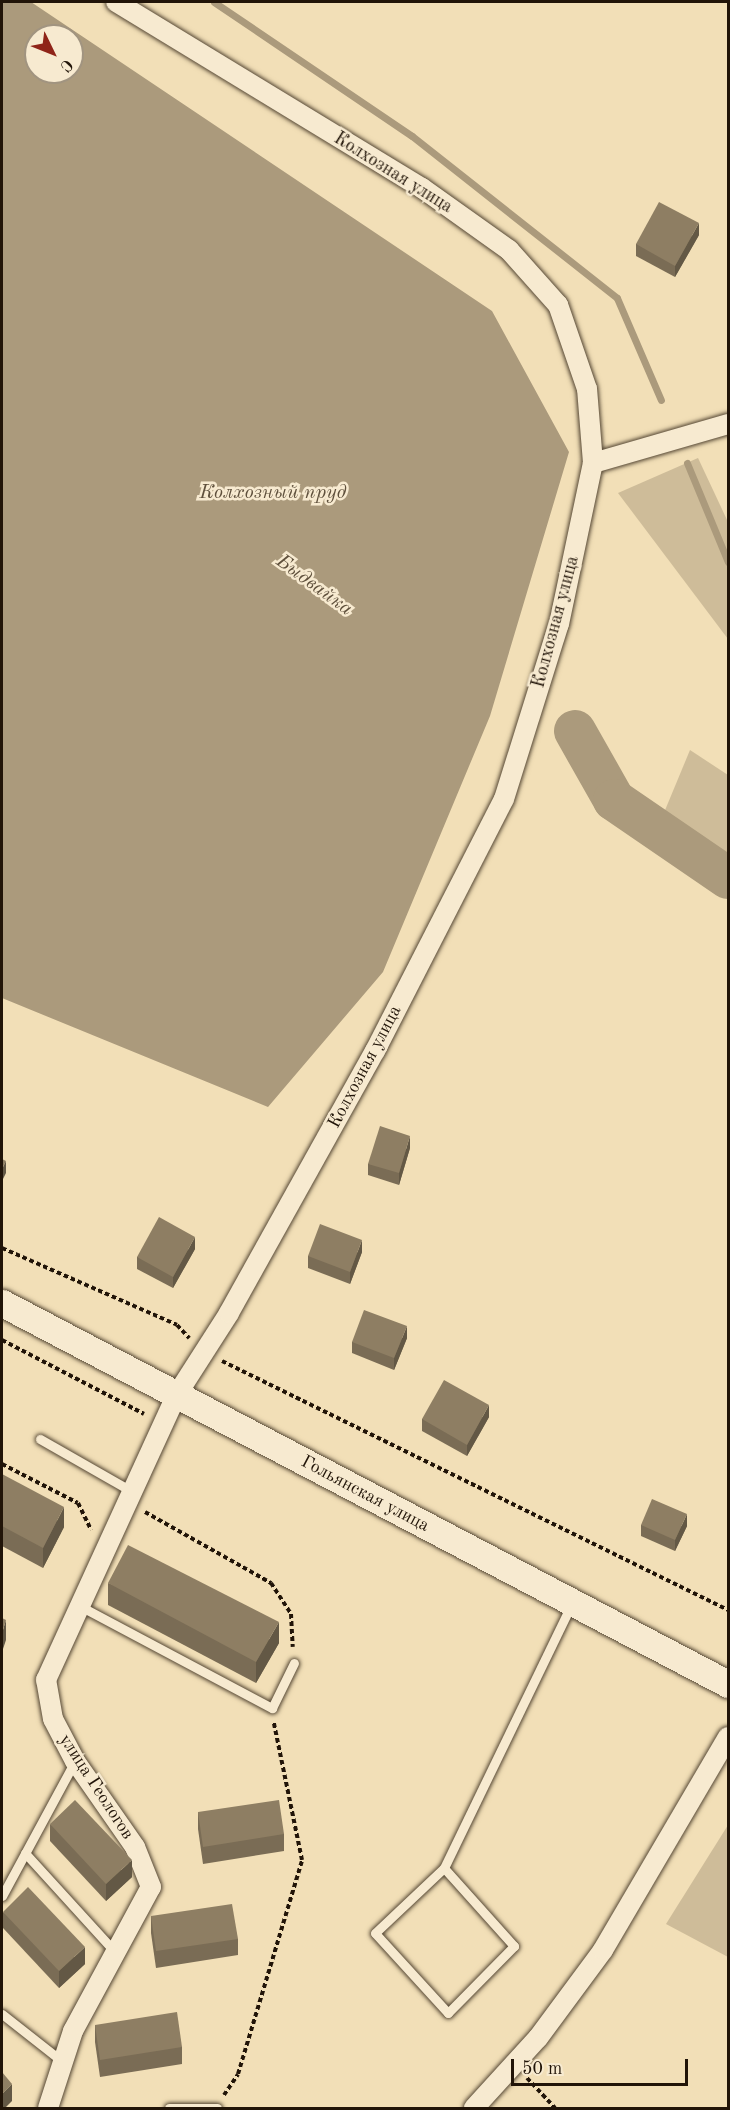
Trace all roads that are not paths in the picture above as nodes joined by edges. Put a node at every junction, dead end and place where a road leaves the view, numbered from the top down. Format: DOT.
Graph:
graph roads {
  1 [pos="116,2"];
  2 [pos="729,423"];
  3 [pos="593,463"];
  4 [pos="2,1303"];
  5 [pos="176,1396"];
  6 [pos="40,1439"];
  7 [pos="129,1496"];
  8 [pos="573,1603"];
  9 [pos="78,1605"];
  10 [pos="294,1663"];
  11 [pos="729,1684"];
  12 [pos="729,1737"];
  13 [pos="75,1761"];
  14 [pos="25,1853"];
  15 [pos="444,1868"];
  16 [pos="2,1896"];
  17 [pos="116,1953"];
  18 [pos="2,2014"];
  19 [pos="63,2062"];
  20 [pos="217,2107"];
  21 [pos="48,2109"];
  22 [pos="169,2109"];
  23 [pos="474,2109"];
  1 -- 3 [label="street, Колхозная улица"];
  2 -- 3 [label="street"];
  3 -- 5 [label="street, Колхозная улица"];
  4 -- 5 [label="main road, Гольянская улица"];
  5 -- 7 [label="street, улица Геологов"];
  5 -- 8 [label="main road, Гольянская улица"];
  6 -- 7 [label="lane"];
  7 -- 9 [label="street, улица Геологов"];
  8 -- 11 [label="main road, Гольянская улица"];
  8 -- 15 [label="lane"];
  9 -- 10 [label="lane"];
  9 -- 13 [label="street, улица Геологов"];
  12 -- 23 [label="street"];
  13 -- 14 [label="lane"];
  13 -- 17 [label="street, улица Геологов"];
  14 -- 16 [label="lane"];
  14 -- 17 [label="lane"];
  15 -- 15 [label="lane"];
  17 -- 19 [label="street, улица Геологов"];
  18 -- 19 [label="lane"];
  19 -- 21 [label="street, улица Геологов"];
  20 -- 22 [label="lane"];
}
